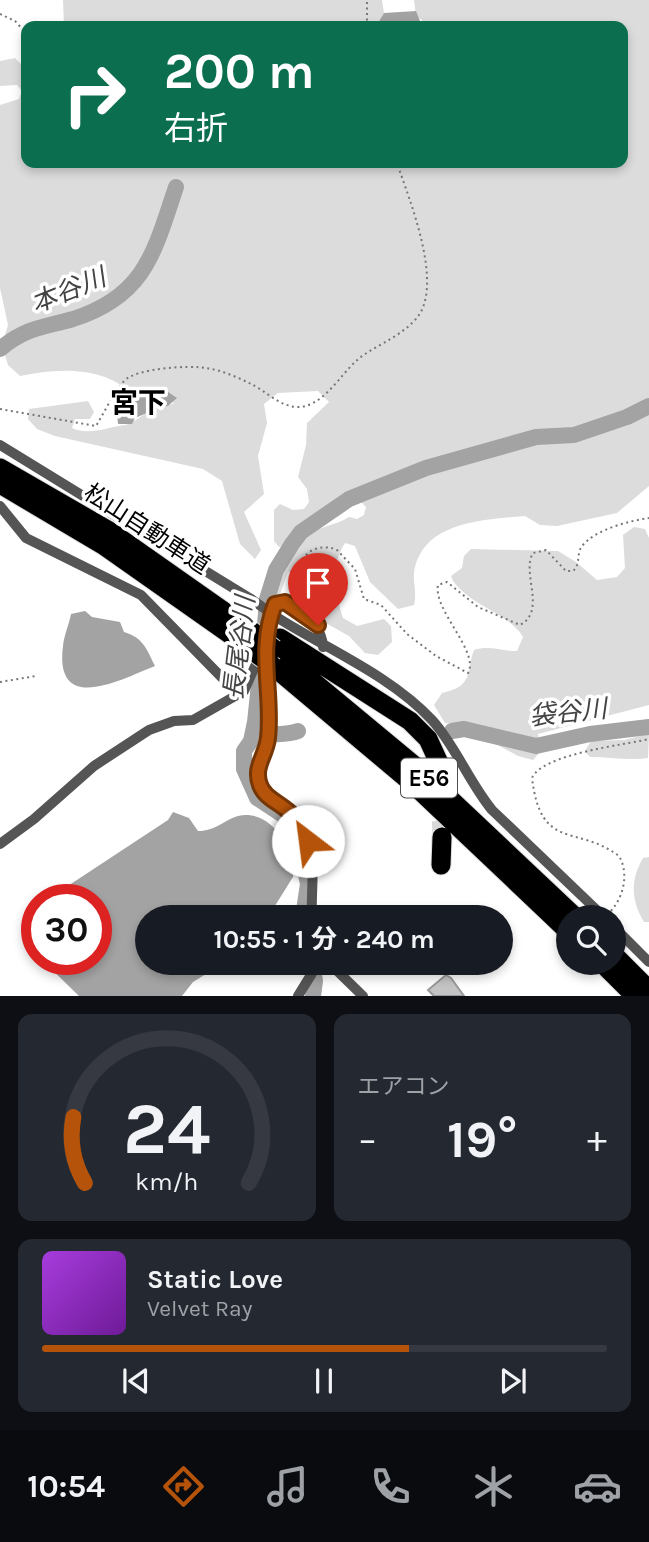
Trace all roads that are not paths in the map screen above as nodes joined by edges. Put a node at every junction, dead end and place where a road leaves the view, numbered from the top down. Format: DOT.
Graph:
graph roads {
  1 [pos="0,445"];
  2 [pos="0,468"];
  3 [pos="0,484"];
  4 [pos="0,506"];
  5 [pos="262,639"];
  6 [pos="323,647"];
  7 [pos="237,693"];
  8 [pos="439,763"];
  9 [pos="442,837"];
  10 [pos="0,844"];
  11 [pos="486,853"];
  12 [pos="441,865"];
  13 [pos="312,905"];
  14 [pos="562,905"];
  15 [pos="592,905"];
  16 [pos="556,920"];
  17 [pos="556,926"];
  18 [pos="626,939"];
  19 [pos="649,962"];
  20 [pos="626,967"];
  21 [pos="312,975"];
  22 [pos="341,975"];
  23 [pos="603,975"];
  24 [pos="613,975"];
  25 [pos="649,990"];
  26 [pos="298,996"];
  27 [pos="363,996"];
  28 [pos="623,996"];
  29 [pos="635,996"];
  1 -- 5 [label="street"];
  2 -- 5 [label="highway, 松山自動車道"];
  3 -- 5 [label="highway, 松山自動車道 / E56"];
  4 -- 7 [label="street"];
  5 -- 6 [label="street"];
  5 -- 6 [label="street"];
  5 -- 7 [label="street"];
  5 -- 8 [label="highway"];
  5 -- 11 [label="highway, 松山自動車道 / E56"];
  5 -- 13 [label="street"];
  5 -- 14 [label="highway, 松山自動車道 / E56"];
  6 -- 15 [label="street"];
  7 -- 10 [label="street"];
  9 -- 12 [label="highway"];
  11 -- 16 [label="highway, 松山自動車道 / E56"];
  11 -- 17 [label="highway"];
  18 -- 19 [label="street"];
  20 -- 25 [label="highway"];
  21 -- 26 [label="street"];
  22 -- 27 [label="street"];
  23 -- 28 [label="highway"];
  24 -- 29 [label="highway"];
}
